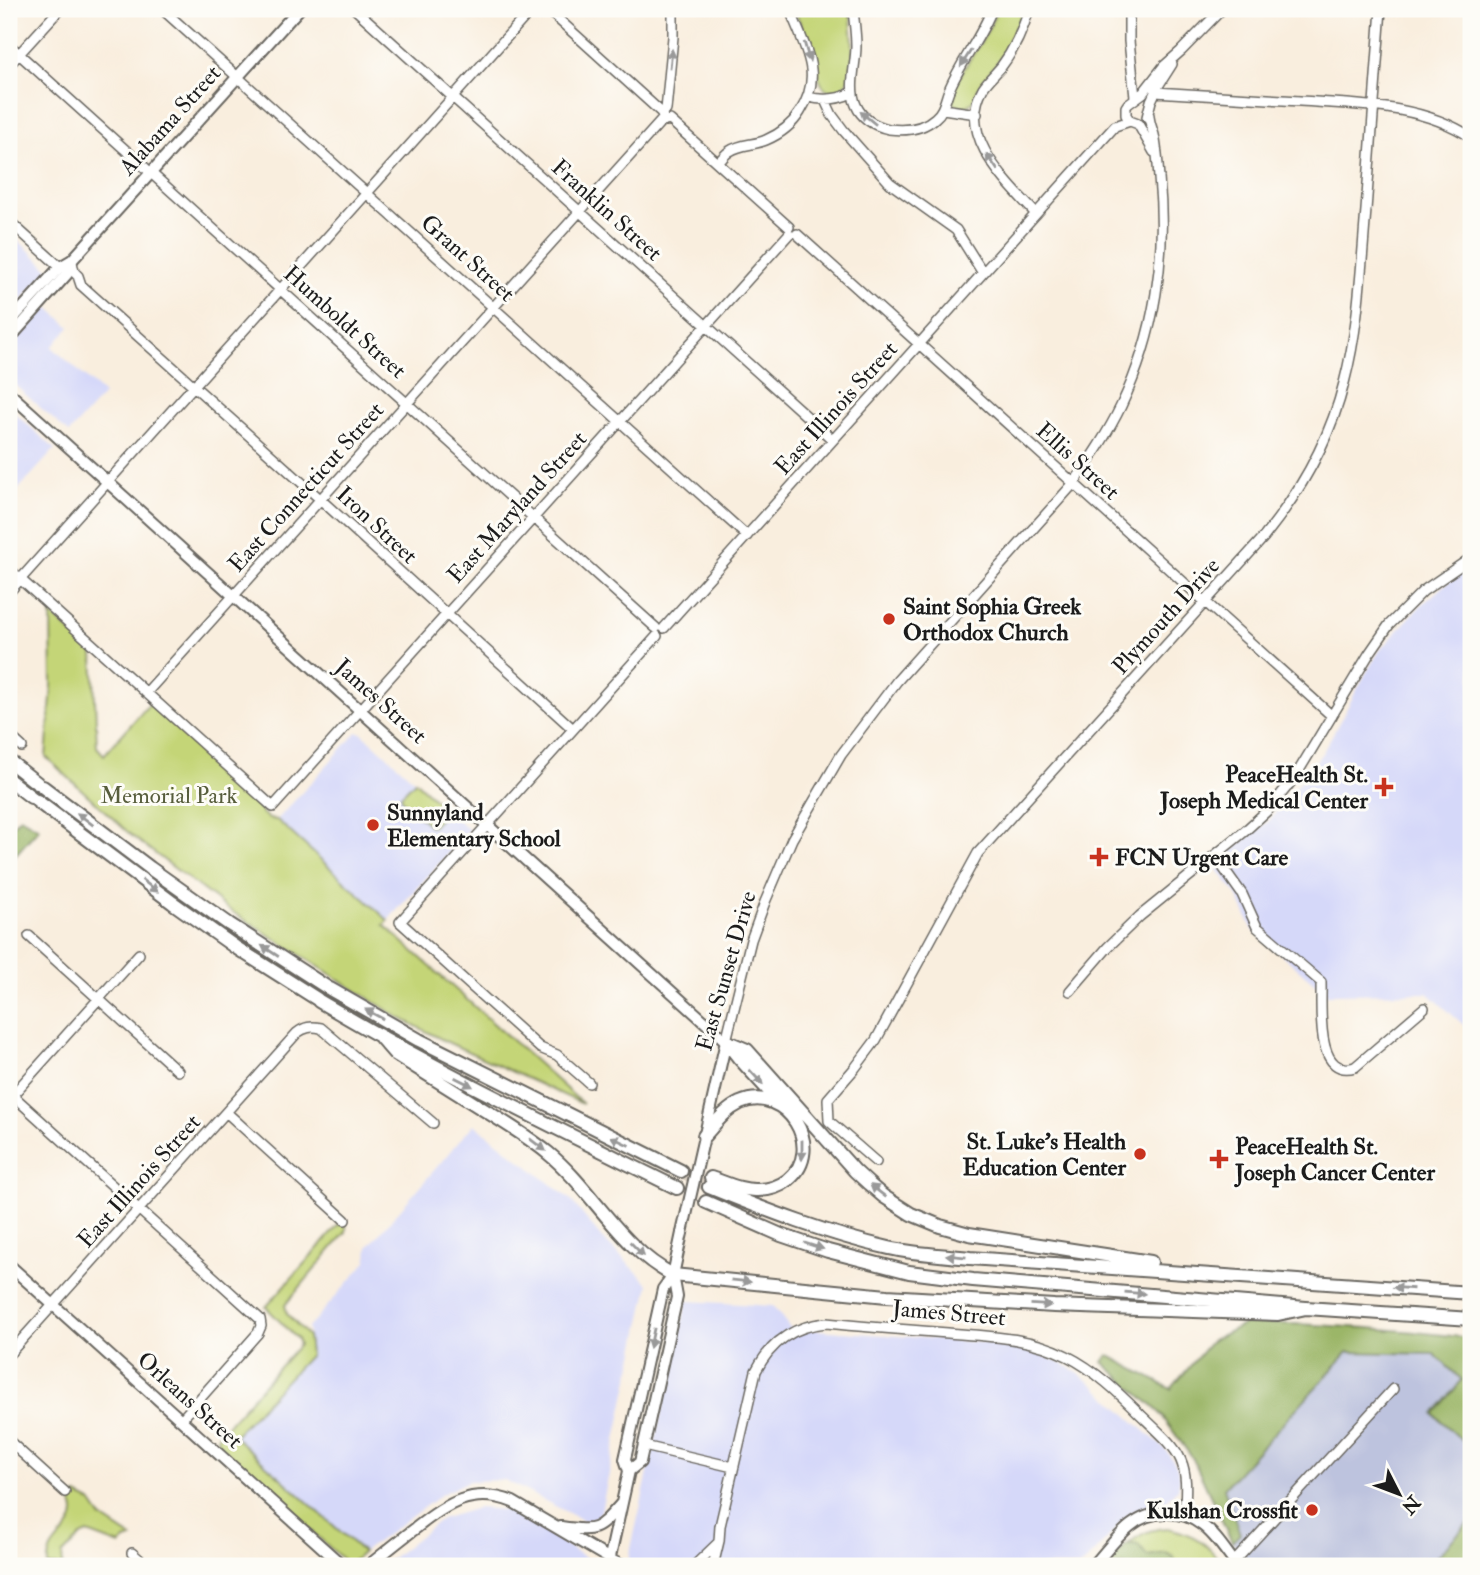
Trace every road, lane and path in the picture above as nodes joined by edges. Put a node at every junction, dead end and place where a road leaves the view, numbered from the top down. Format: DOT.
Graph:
graph roads {
  1 [pos="60,9"];
  2 [pos="162,9"];
  3 [pos="299,9"];
  4 [pos="355,9"];
  5 [pos="532,9"];
  6 [pos="547,9"];
  7 [pos="673,9"];
  8 [pos="790,9"];
  9 [pos="853,9"];
  10 [pos="992,9"];
  11 [pos="1029,9"];
  12 [pos="1129,9"];
  13 [pos="1222,9"];
  14 [pos="1381,9"];
  15 [pos="9,45"];
  16 [pos="19,54"];
  17 [pos="9,65"];
  18 [pos="238,76"];
  19 [pos="1156,85"];
  20 [pos="852,93"];
  21 [pos="453,97"];
  22 [pos="808,97"];
  23 [pos="1135,97"];
  24 [pos="825,100"];
  25 [pos="1374,107"];
  26 [pos="943,109"];
  27 [pos="977,114"];
  28 [pos="665,115"];
  29 [pos="1149,115"];
  30 [pos="1134,122"];
  31 [pos="1471,136"];
  32 [pos="1156,156"];
  33 [pos="718,163"];
  34 [pos="151,173"];
  35 [pos="367,193"];
  36 [pos="580,212"];
  37 [pos="1036,214"];
  38 [pos="9,221"];
  39 [pos="792,232"];
  40 [pos="72,260"];
  41 [pos="60,267"];
  42 [pos="983,273"];
  43 [pos="280,289"];
  44 [pos="494,307"];
  45 [pos="9,323"];
  46 [pos="706,326"];
  47 [pos="9,339"];
  48 [pos="919,344"];
  49 [pos="194,385"];
  50 [pos="9,393"];
  51 [pos="407,403"];
  52 [pos="620,421"];
  53 [pos="833,440"];
  54 [pos="107,482"];
  55 [pos="1074,483"];
  56 [pos="320,499"];
  57 [pos="534,517"];
  58 [pos="747,536"];
  59 [pos="1471,558"];
  60 [pos="9,569"];
  61 [pos="20,579"];
  62 [pos="9,592"];
  63 [pos="233,596"];
  64 [pos="1205,601"];
  65 [pos="446,615"];
  66 [pos="659,631"];
  67 [pos="146,692"];
  68 [pos="360,710"];
  69 [pos="1332,716"];
  70 [pos="573,729"];
  71 [pos="9,735"];
  72 [pos="22,747"];
  73 [pos="9,761"];
  74 [pos="9,780"];
  75 [pos="487,825"];
  76 [pos="1215,856"];
  77 [pos="29,936"];
  78 [pos="139,954"];
  79 [pos="1070,990"];
  80 [pos="99,999"];
  81 [pos="1424,1008"];
  82 [pos="381,1038"];
  83 [pos="726,1041"];
  84 [pos="178,1071"];
  85 [pos="589,1083"];
  86 [pos="10,1095"];
  87 [pos="226,1112"];
  88 [pos="788,1112"];
  89 [pos="433,1123"];
  90 [pos="704,1138"];
  91 [pos="876,1162"];
  92 [pos="681,1171"];
  93 [pos="677,1188"];
  94 [pos="706,1202"];
  95 [pos="139,1209"];
  96 [pos="345,1220"];
  97 [pos="9,1265"];
  98 [pos="1171,1271"];
  99 [pos="673,1275"];
  100 [pos="1471,1293"];
  101 [pos="53,1305"];
  102 [pos="1306,1308"];
  103 [pos="1471,1319"];
  104 [pos="9,1354"];
  105 [pos="1393,1389"];
  106 [pos="181,1420"];
  107 [pos="9,1441"];
  108 [pos="644,1446"];
  109 [pos="733,1467"];
  110 [pos="629,1471"];
  111 [pos="65,1492"];
  112 [pos="623,1502"];
  113 [pos="1184,1515"];
  114 [pos="555,1527"];
  115 [pos="719,1541"];
  116 [pos="132,1553"];
  117 [pos="609,1563"];
  118 [pos="1236,1564"];
  119 [pos="146,1566"];
  120 [pos="343,1566"];
  121 [pos="368,1566"];
  122 [pos="625,1566"];
  123 [pos="694,1566"];
  124 [pos="713,1566"];
  125 [pos="1093,1566"];
  1 -- 16 [label="street"];
  2 -- 18 [label="street, Grant Street"];
  3 -- 18 [label="main road, Alabama Street"];
  4 -- 21 [label="street, Franklin Street"];
  5 -- 21 [label="street"];
  6 -- 28 [label="street, Ellis Street"];
  28 -- 7 [label="street, one-way"];
  8 -- 22 [label="street, one-way"];
  9 -- 20 [label="street"];
  10 -- 26 [label="street, one-way"];
  11 -- 27 [label="street"];
  12 -- 23 [label="street"];
  13 -- 19 [label="street"];
  14 -- 25 [label="street, Plymouth Drive"];
  15 -- 16 [label="street, Humboldt Street"];
  16 -- 17 [label="street"];
  16 -- 34 [label="street, Humboldt Street"];
  18 -- 34 [label="main road, Alabama Street"];
  18 -- 35 [label="street, Grant Street"];
  19 -- 23 [label="street"];
  19 -- 25 [label="street"];
  19 -- 29 [label="street"];
  20 -- 24 [label="street"];
  26 -- 20 [label="street, one-way"];
  21 -- 35 [label="street"];
  21 -- 36 [label="street, Franklin Street"];
  22 -- 24 [label="street"];
  22 -- 33 [label="street"];
  23 -- 30 [label="street"];
  24 -- 42 [label="street"];
  25 -- 31 [label="street"];
  25 -- 64 [label="street, Plymouth Drive"];
  26 -- 27 [label="street"];
  37 -- 27 [label="street, one-way"];
  28 -- 33 [label="street, Ellis Street"];
  28 -- 36 [label="street, East Connecticut Street"];
  29 -- 30 [label="street"];
  29 -- 32 [label="street, East Sunset Drive"];
  30 -- 32 [label="street"];
  30 -- 37 [label="street, East Illinois Street"];
  32 -- 55 [label="street, East Sunset Drive"];
  33 -- 39 [label="street, Ellis Street"];
  34 -- 40 [label="main road, Alabama Street"];
  34 -- 43 [label="street, Humboldt Street"];
  35 -- 43 [label="street"];
  35 -- 44 [label="street, Grant Street"];
  36 -- 44 [label="street, East Connecticut Street"];
  36 -- 46 [label="street, Franklin Street"];
  37 -- 42 [label="street, East Illinois Street"];
  38 -- 41 [label="street"];
  39 -- 46 [label="street, East Maryland Street"];
  39 -- 48 [label="street, Ellis Street"];
  40 -- 41 [label="main road, Alabama Street"];
  40 -- 47 [label="main road, Alabama Street"];
  40 -- 49 [label="street, Iron Street"];
  41 -- 45 [label="main road, Alabama Street"];
  42 -- 48 [label="street, East Illinois Street"];
  43 -- 49 [label="street"];
  43 -- 51 [label="street, Humboldt Street"];
  44 -- 51 [label="street, East Connecticut Street"];
  44 -- 52 [label="street, Grant Street"];
  46 -- 52 [label="street, East Maryland Street"];
  46 -- 53 [label="street, Franklin Street"];
  48 -- 53 [label="street, East Illinois Street"];
  48 -- 55 [label="street, Ellis Street"];
  49 -- 54 [label="street"];
  49 -- 56 [label="street, Iron Street"];
  50 -- 54 [label="main road, James Street"];
  51 -- 56 [label="street, East Connecticut Street"];
  51 -- 57 [label="street, Humboldt Street"];
  52 -- 57 [label="street, East Maryland Street"];
  52 -- 58 [label="street, Grant Street"];
  53 -- 58 [label="street, East Illinois Street"];
  54 -- 61 [label="street"];
  54 -- 63 [label="main road, James Street"];
  55 -- 64 [label="street, Ellis Street"];
  55 -- 83 [label="street, East Sunset Drive"];
  56 -- 63 [label="street, East Connecticut Street"];
  56 -- 65 [label="street, Iron Street"];
  57 -- 65 [label="street, East Maryland Street"];
  57 -- 66 [label="street, Humboldt Street"];
  58 -- 66 [label="street, East Illinois Street"];
  59 -- 69 [label="street"];
  60 -- 61 [label="street"];
  61 -- 62 [label="street"];
  61 -- 67 [label="street"];
  63 -- 67 [label="street, East Connecticut Street"];
  63 -- 68 [label="main road, James Street"];
  64 -- 69 [label="street, Ellis Street"];
  64 -- 91 [label="street, Plymouth Drive"];
  65 -- 68 [label="street, East Maryland Street"];
  65 -- 70 [label="street, Iron Street"];
  66 -- 70 [label="street, East Illinois Street"];
  67 -- 68 [label="street, East Maryland Street"];
  68 -- 75 [label="main road, James Street"];
  69 -- 76 [label="street"];
  70 -- 75 [label="street, East Illinois Street"];
  71 -- 72 [label="street"];
  92 -- 73 [label="highway, one-way"];
  74 -- 82 [label="highway, one-way"];
  75 -- 83 [label="main road, James Street"];
  75 -- 85 [label="street, East Illinois Street"];
  76 -- 79 [label="street"];
  76 -- 81 [label="street"];
  77 -- 80 [label="street"];
  78 -- 80 [label="street"];
  80 -- 84 [label="street"];
  80 -- 86 [label="street"];
  82 -- 93 [label="highway, one-way"];
  82 -- 99 [label="highway, one-way"];
  83 -- 88 [label="highway, one-way"];
  83 -- 90 [label="main road, East Sunset Drive"];
  98 -- 83 [label="highway, one-way"];
  86 -- 95 [label="street"];
  87 -- 89 [label="street, East Illinois Street"];
  87 -- 95 [label="street, East Illinois Street"];
  87 -- 96 [label="street"];
  88 -- 90 [label="highway"];
  88 -- 98 [label="highway"];
  90 -- 99 [label="main road, East Sunset Drive, bridge"];
  94 -- 102 [label="highway, one-way"];
  95 -- 101 [label="street, East Illinois Street"];
  95 -- 106 [label="street"];
  97 -- 101 [label="main road, Orleans Street"];
  100 -- 98 [label="highway, one-way"];
  99 -- 102 [label="highway, one-way"];
  99 -- 108 [label="main road, East Sunset Drive"];
  99 -- 110 [label="main road, East Sunset Drive, one-way"];
  101 -- 104 [label="street, East Illinois Street"];
  101 -- 106 [label="main road, Orleans Street"];
  102 -- 103 [label="highway"];
  105 -- 118 [label="street"];
  106 -- 120 [label="main road, Orleans Street"];
  107 -- 111 [label="street"];
  108 -- 109 [label="street"];
  108 -- 110 [label="main road, East Sunset Drive"];
  109 -- 113 [label="street, James Street"];
  109 -- 115 [label="street, James Street"];
  110 -- 112 [label="main road, East Sunset Drive"];
  112 -- 114 [label="main road"];
  112 -- 117 [label="main road, East Sunset Drive"];
  113 -- 118 [label="main road"];
  113 -- 125 [label="main road"];
  114 -- 117 [label="main road"];
  114 -- 121 [label="main road"];
  115 -- 123 [label="street"];
  115 -- 124 [label="street, James Street"];
  116 -- 119 [label="street"];
  117 -- 122 [label="street"];
}
